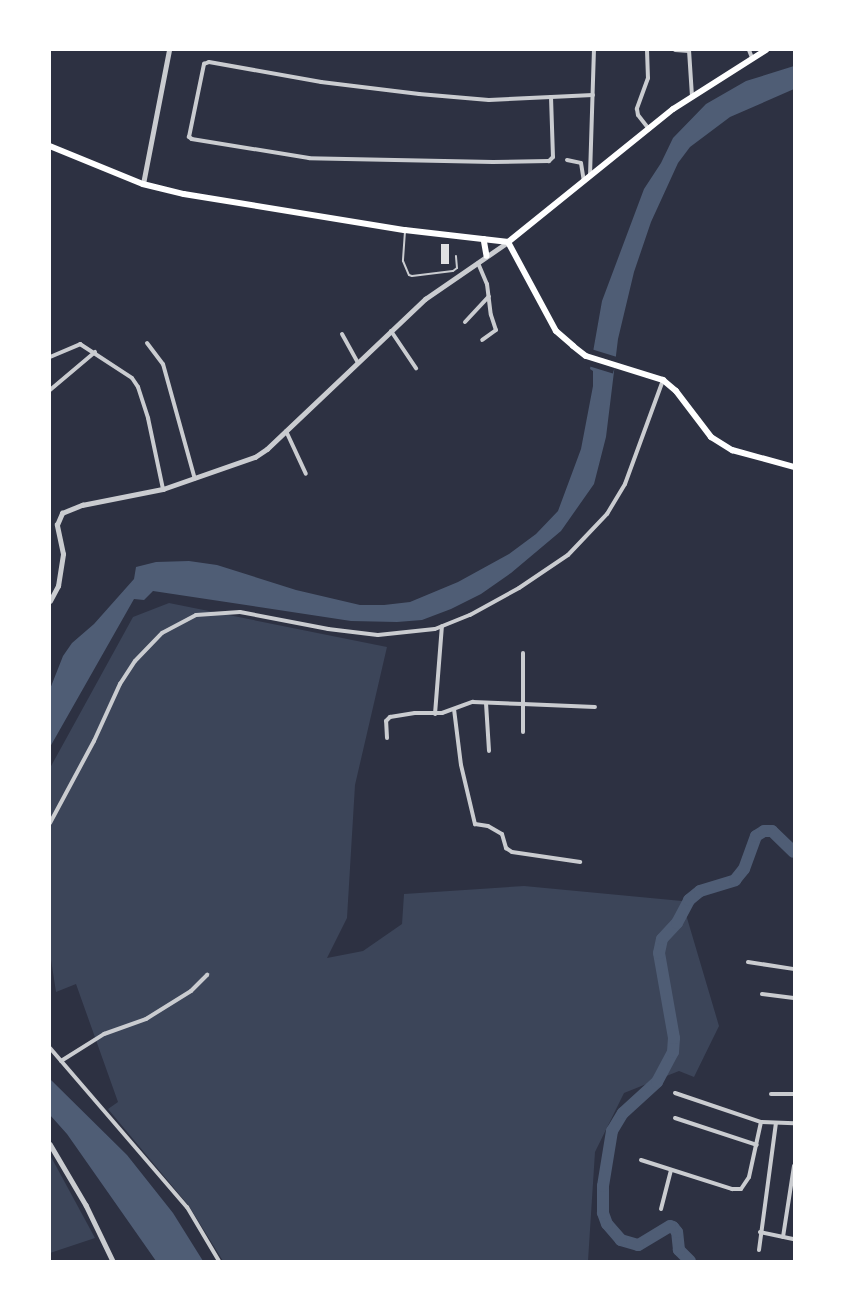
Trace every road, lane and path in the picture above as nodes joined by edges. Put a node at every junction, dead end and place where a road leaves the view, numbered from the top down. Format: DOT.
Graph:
graph roads {
  1 [pos="169,50"];
  2 [pos="594,50"];
  3 [pos="647,50"];
  4 [pos="675,50"];
  5 [pos="749,50"];
  6 [pos="766,50"];
  7 [pos="689,51"];
  8 [pos="752,58"];
  9 [pos="593,95"];
  10 [pos="692,96"];
  11 [pos="551,97"];
  12 [pos="649,129"];
  13 [pos="50,146"];
  14 [pos="567,160"];
  15 [pos="590,177"];
  16 [pos="584,182"];
  17 [pos="142,184"];
  18 [pos="405,230"];
  19 [pos="484,239"];
  20 [pos="508,242"];
  21 [pos="456,256"];
  22 [pos="487,256"];
  23 [pos="478,263"];
  24 [pos="489,296"];
  25 [pos="465,322"];
  26 [pos="391,331"];
  27 [pos="342,334"];
  28 [pos="482,340"];
  29 [pos="147,343"];
  30 [pos="95,352"];
  31 [pos="50,357"];
  32 [pos="358,363"];
  33 [pos="416,368"];
  34 [pos="660,379"];
  35 [pos="50,390"];
  36 [pos="286,432"];
  37 [pos="794,467"];
  38 [pos="306,474"];
  39 [pos="195,479"];
  40 [pos="163,489"];
  41 [pos="50,601"];
  42 [pos="442,626"];
  43 [pos="522,653"];
  44 [pos="486,703"];
  45 [pos="523,704"];
  46 [pos="594,707"];
  47 [pos="454,709"];
  48 [pos="435,714"];
  49 [pos="523,732"];
  50 [pos="387,738"];
  51 [pos="489,751"];
  52 [pos="50,823"];
  53 [pos="580,862"];
  54 [pos="748,962"];
  55 [pos="794,969"];
  56 [pos="207,975"];
  57 [pos="762,994"];
  58 [pos="794,998"];
  59 [pos="50,1048"];
  60 [pos="61,1061"];
  61 [pos="675,1093"];
  62 [pos="771,1094"];
  63 [pos="794,1094"];
  64 [pos="675,1118"];
  65 [pos="761,1122"];
  66 [pos="776,1123"];
  67 [pos="794,1123"];
  68 [pos="50,1144"];
  69 [pos="757,1145"];
  70 [pos="641,1160"];
  71 [pos="794,1166"];
  72 [pos="671,1170"];
  73 [pos="661,1210"];
  74 [pos="760,1232"];
  75 [pos="783,1237"];
  76 [pos="794,1239"];
  77 [pos="759,1250"];
  78 [pos="113,1261"];
  79 [pos="219,1261"];
  1 -- 17 [label="street"];
  2 -- 9 [label="street"];
  3 -- 12 [label="street"];
  4 -- 7 [label="street"];
  5 -- 8 [label="street"];
  6 -- 8 [label="main road"];
  7 -- 10 [label="street"];
  8 -- 10 [label="main road"];
  9 -- 11 [label="street"];
  9 -- 15 [label="street"];
  10 -- 12 [label="main road"];
  11 -- 11 [label="street"];
  12 -- 15 [label="main road"];
  13 -- 17 [label="main road"];
  14 -- 16 [label="street"];
  15 -- 16 [label="main road"];
  16 -- 20 [label="main road"];
  17 -- 18 [label="main road"];
  18 -- 19 [label="main road"];
  18 -- 21 [label="lane"];
  19 -- 20 [label="main road"];
  19 -- 22 [label="main road"];
  20 -- 22 [label="street"];
  20 -- 34 [label="main road"];
  22 -- 23 [label="street"];
  23 -- 24 [label="street"];
  23 -- 26 [label="street"];
  24 -- 25 [label="street"];
  24 -- 28 [label="street"];
  26 -- 32 [label="street"];
  26 -- 33 [label="street"];
  27 -- 32 [label="street"];
  29 -- 39 [label="street"];
  30 -- 31 [label="street"];
  30 -- 35 [label="street"];
  30 -- 40 [label="street"];
  32 -- 36 [label="street"];
  34 -- 37 [label="main road"];
  34 -- 42 [label="street"];
  36 -- 38 [label="street"];
  36 -- 39 [label="street"];
  39 -- 40 [label="street"];
  40 -- 41 [label="street"];
  42 -- 48 [label="street"];
  42 -- 52 [label="street"];
  43 -- 45 [label="street"];
  44 -- 45 [label="street"];
  44 -- 47 [label="street"];
  44 -- 51 [label="street"];
  45 -- 46 [label="street"];
  45 -- 49 [label="street"];
  47 -- 48 [label="street"];
  47 -- 53 [label="street"];
  48 -- 50 [label="street"];
  54 -- 55 [label="street"];
  56 -- 60 [label="street"];
  57 -- 58 [label="street"];
  59 -- 60 [label="street"];
  60 -- 79 [label="street"];
  61 -- 65 [label="street"];
  62 -- 63 [label="street"];
  64 -- 69 [label="street"];
  65 -- 66 [label="street"];
  65 -- 69 [label="street"];
  66 -- 67 [label="street"];
  66 -- 74 [label="street"];
  68 -- 78 [label="street"];
  69 -- 72 [label="street"];
  70 -- 72 [label="street"];
  71 -- 75 [label="street"];
  72 -- 73 [label="street"];
  74 -- 75 [label="street"];
  74 -- 77 [label="street"];
  75 -- 76 [label="street"];
}
